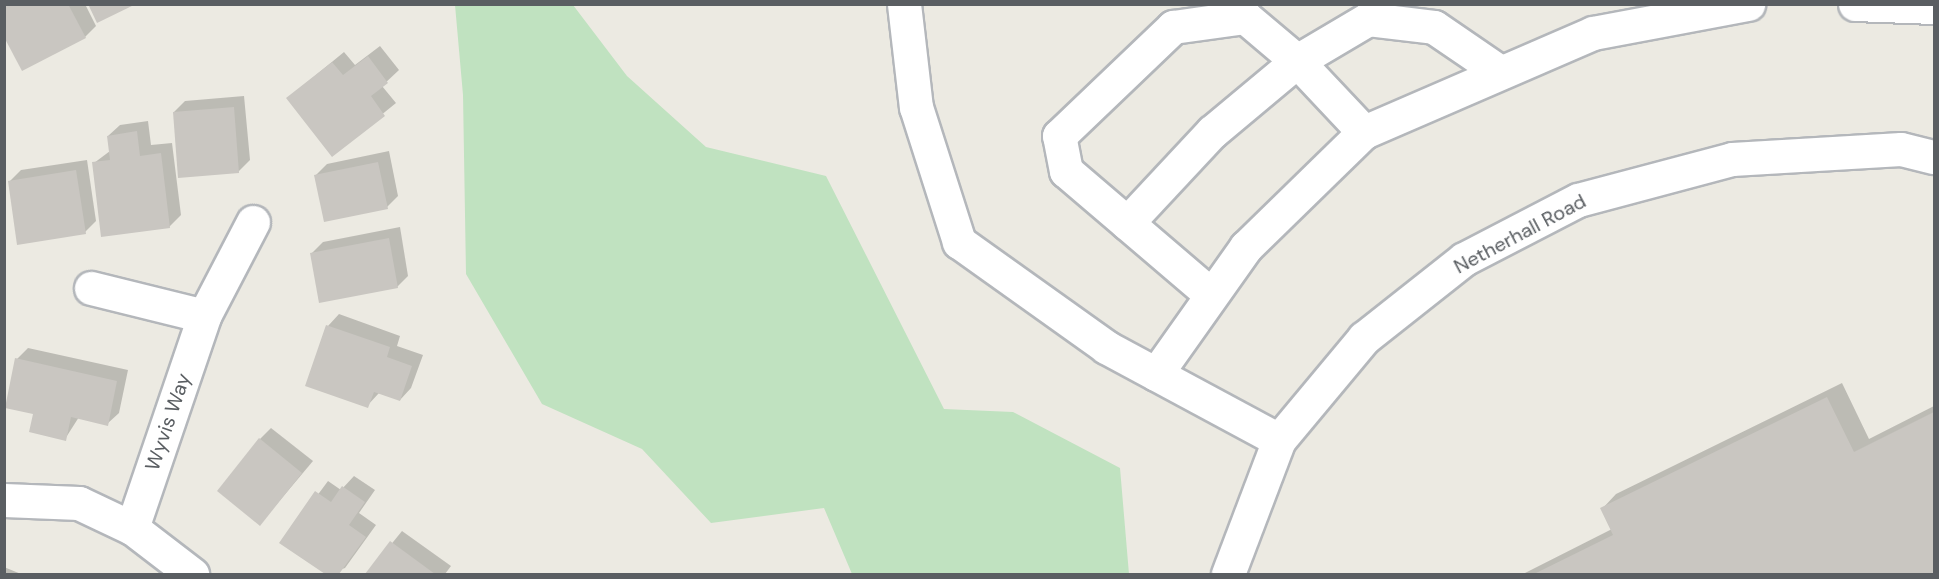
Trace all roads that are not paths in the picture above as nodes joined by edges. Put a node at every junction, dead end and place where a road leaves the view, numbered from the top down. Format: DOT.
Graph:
graph roads {
  1 [pos="904,4"];
  2 [pos="1748,4"];
  3 [pos="1856,4"];
  4 [pos="1935,7"];
  5 [pos="1297,61"];
  6 [pos="1497,70"];
  7 [pos="1364,132"];
  8 [pos="1935,157"];
  9 [pos="253,222"];
  10 [pos="1127,223"];
  11 [pos="91,288"];
  12 [pos="1209,293"];
  13 [pos="204,316"];
  14 [pos="1156,374"];
  15 [pos="1280,440"];
  16 [pos="4,500"];
  17 [pos="132,528"];
  18 [pos="192,574"];
  19 [pos="1227,574"];
  1 -- 14 [label="street"];
  2 -- 6 [label="street"];
  3 -- 4 [label="street"];
  5 -- 6 [label="street"];
  5 -- 7 [label="street"];
  5 -- 10 [label="street"];
  5 -- 10 [label="street"];
  6 -- 7 [label="street"];
  7 -- 12 [label="street"];
  8 -- 15 [label="street, Netherhall Road"];
  9 -- 13 [label="street, Wyvis Way"];
  10 -- 12 [label="street"];
  11 -- 13 [label="street"];
  12 -- 14 [label="street"];
  13 -- 17 [label="street, Wyvis Way"];
  14 -- 15 [label="street"];
  15 -- 19 [label="street, Netherhall Road"];
  16 -- 17 [label="street"];
  17 -- 18 [label="street"];
}
